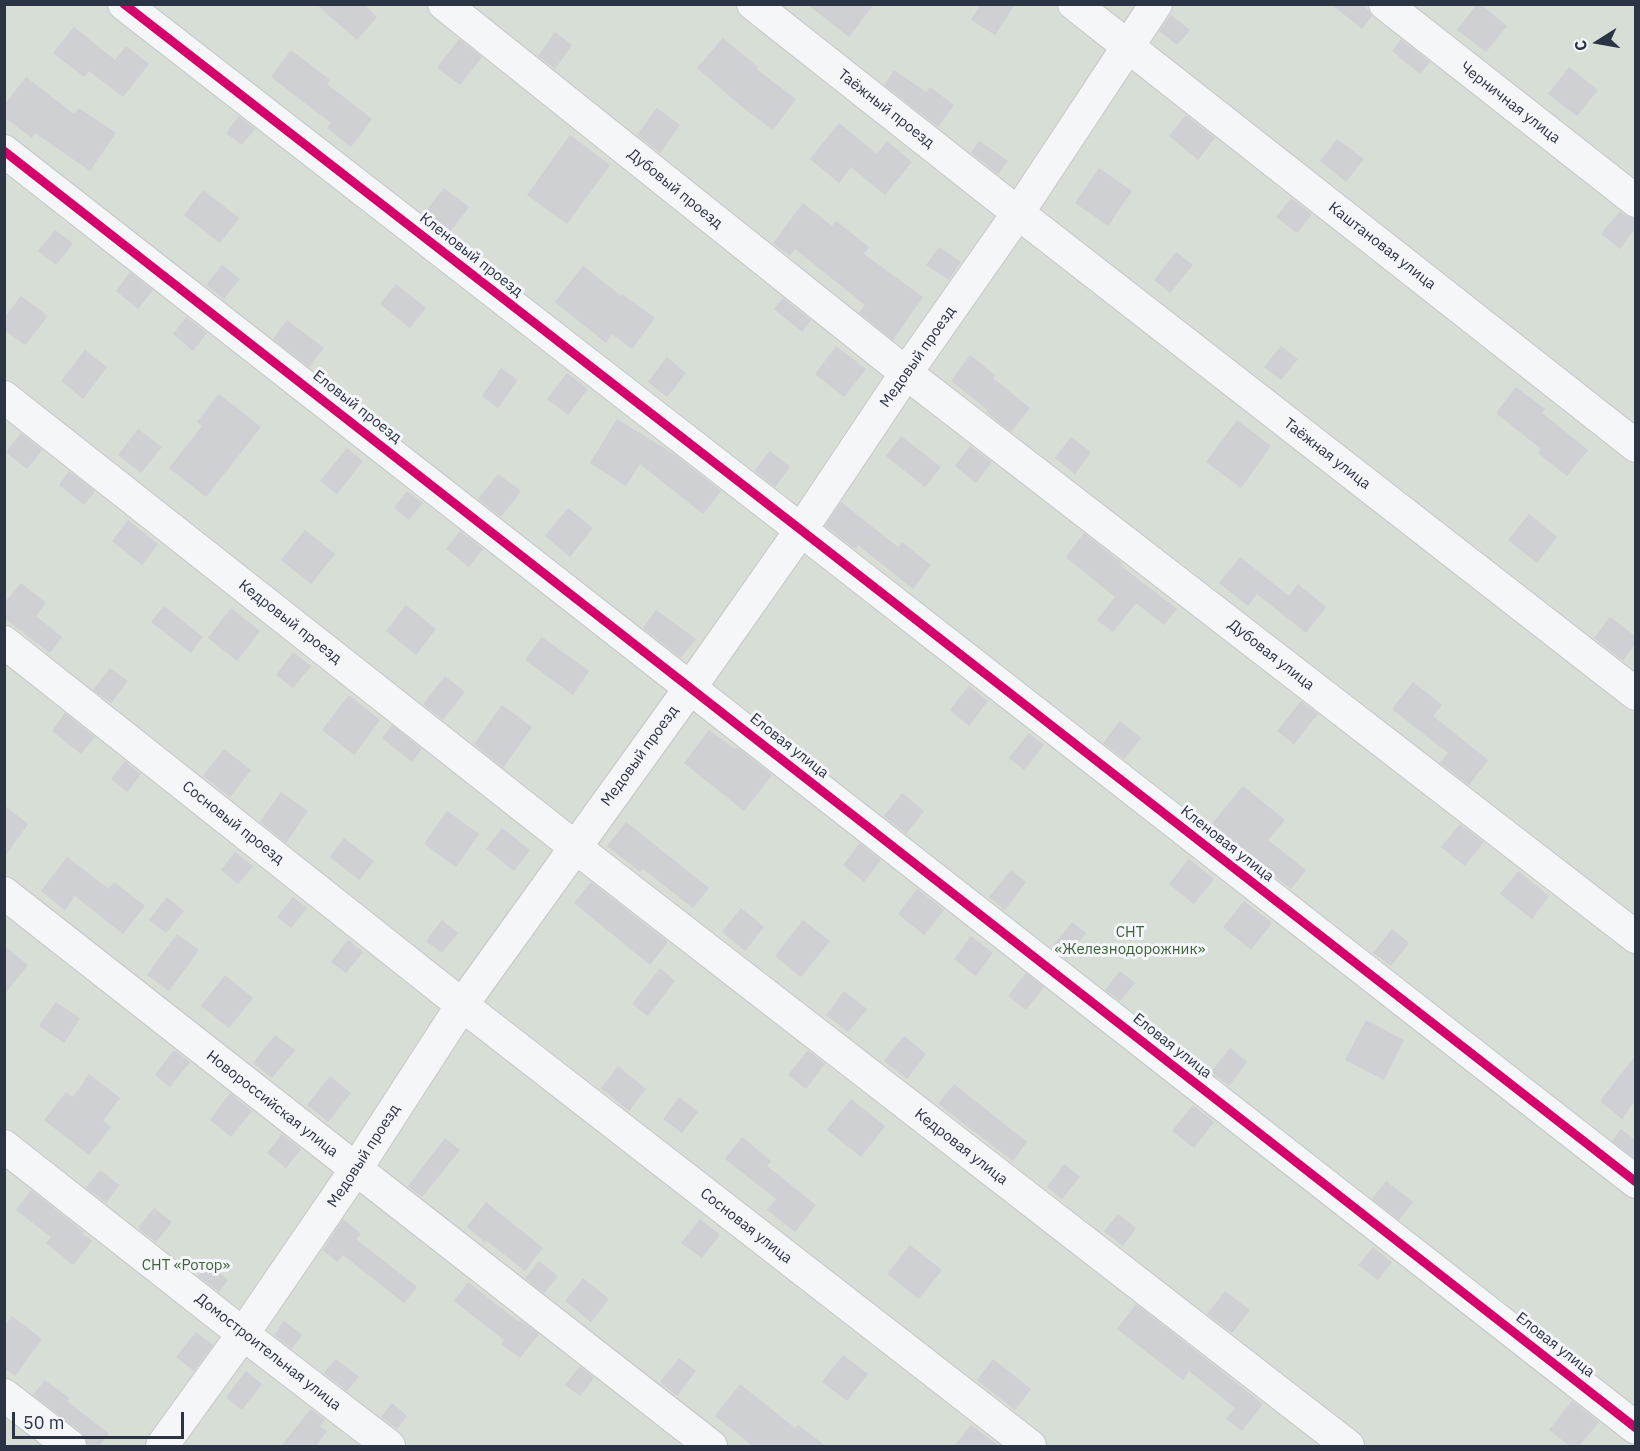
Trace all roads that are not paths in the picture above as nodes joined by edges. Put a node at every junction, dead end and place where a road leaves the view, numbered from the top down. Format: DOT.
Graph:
graph roads {
  1 [pos="124,4"];
  2 [pos="444,4"];
  3 [pos="753,4"];
  4 [pos="1074,4"];
  5 [pos="1156,4"];
  6 [pos="1385,4"];
  7 [pos="1128,47"];
  8 [pos="4,150"];
  9 [pos="1635,201"];
  10 [pos="1018,213"];
  11 [pos="906,373"];
  12 [pos="4,397"];
  13 [pos="1635,446"];
  14 [pos="801,530"];
  15 [pos="4,642"];
  16 [pos="690,688"];
  17 [pos="1635,694"];
  18 [pos="575,847"];
  19 [pos="4,893"];
  20 [pos="1635,937"];
  21 [pos="462,1005"];
  22 [pos="4,1146"];
  23 [pos="356,1169"];
  24 [pos="1635,1182"];
  25 [pos="243,1334"];
  26 [pos="4,1395"];
  27 [pos="1635,1428"];
  28 [pos="70,1446"];
  29 [pos="162,1446"];
  30 [pos="389,1446"];
  31 [pos="711,1446"];
  32 [pos="1030,1446"];
  33 [pos="1348,1446"];
  1 -- 14 [label="street, Кленовый проезд"];
  2 -- 11 [label="street, Дубовый проезд"];
  3 -- 10 [label="street, Таёжный проезд"];
  4 -- 7 [label="street, Каштановая улица"];
  5 -- 7 [label="street, Медовый проезд"];
  6 -- 9 [label="street, Черничная улица"];
  7 -- 10 [label="street, Медовый проезд"];
  7 -- 13 [label="street, Каштановая улица"];
  8 -- 16 [label="street, Еловый проезд"];
  10 -- 11 [label="street, Медовый проезд"];
  10 -- 17 [label="street, Таёжная улица"];
  11 -- 14 [label="street, Медовый проезд"];
  11 -- 20 [label="street, Дубовая улица"];
  12 -- 18 [label="street, Кедровый проезд"];
  14 -- 16 [label="street, Медовый проезд"];
  14 -- 24 [label="street, Кленовая улица"];
  15 -- 21 [label="street, Сосновый проезд"];
  16 -- 18 [label="street, Медовый проезд"];
  16 -- 27 [label="street, Еловая улица"];
  18 -- 21 [label="street, Медовый проезд"];
  18 -- 33 [label="street, Кедровая улица"];
  19 -- 23 [label="street, Новороссийская улица"];
  21 -- 23 [label="street, Медовый проезд"];
  21 -- 32 [label="street, Сосновая улица"];
  22 -- 25 [label="street, Домостроительная улица"];
  23 -- 25 [label="street, Медовый проезд"];
  23 -- 31 [label="street, Новороссийская улица"];
  25 -- 29 [label="street, Медовый проезд"];
  25 -- 30 [label="street, Домостроительная улица"];
  26 -- 28 [label="street"];
}
